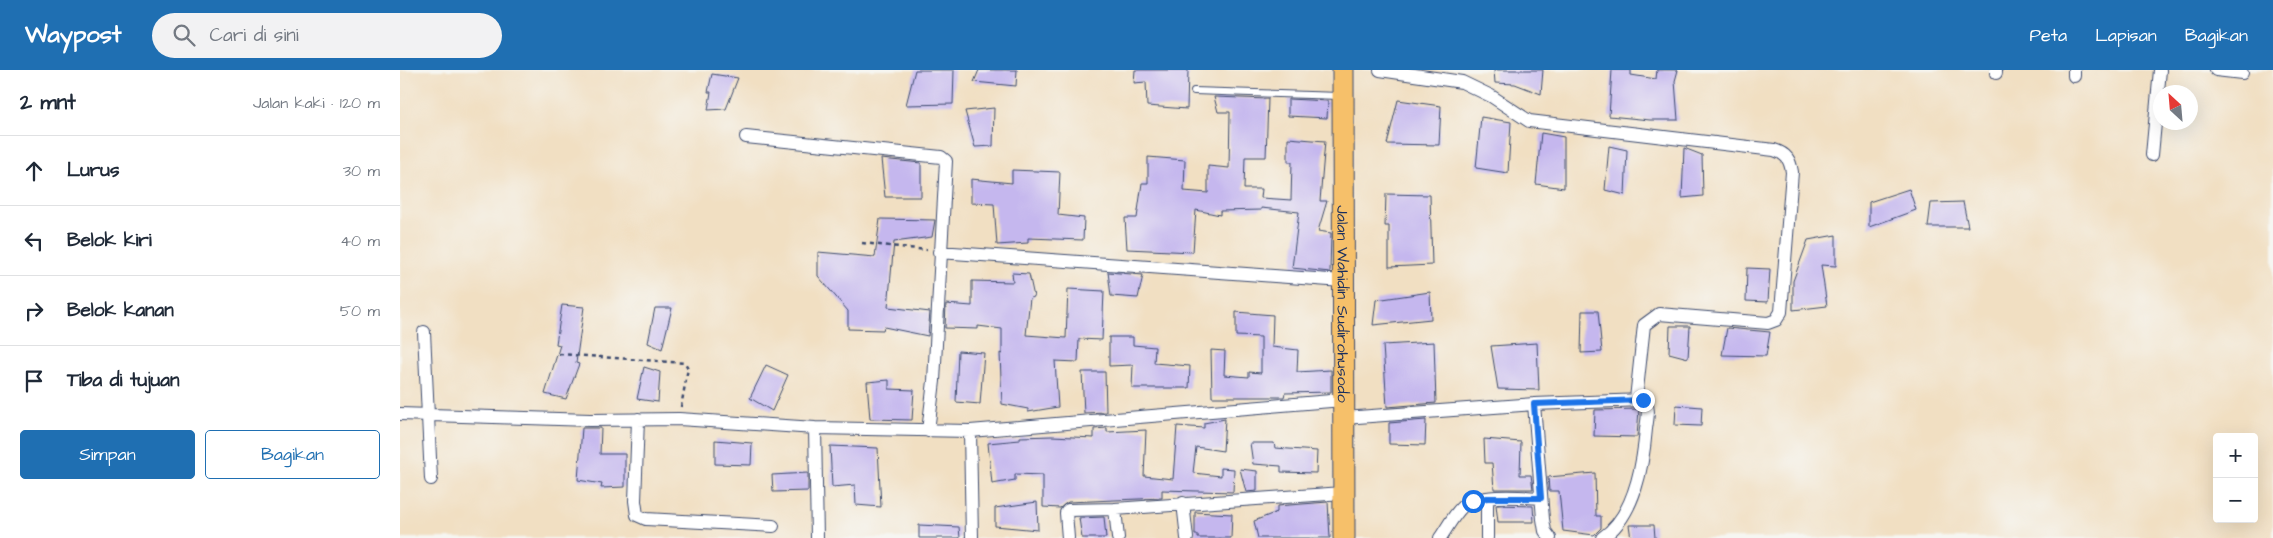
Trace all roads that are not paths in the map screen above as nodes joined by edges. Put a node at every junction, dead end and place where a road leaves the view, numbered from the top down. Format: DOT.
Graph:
graph roads {
  1 [pos="1343,70"];
  2 [pos="1380,70"];
  3 [pos="2160,70"];
  4 [pos="2216,70"];
  5 [pos="2242,72"];
  6 [pos="1194,91"];
  7 [pos="1343,96"];
  8 [pos="746,137"];
  9 [pos="2152,155"];
  10 [pos="940,252"];
  11 [pos="1343,281"];
  12 [pos="424,332"];
  13 [pos="1636,398"];
  14 [pos="1534,404"];
  15 [pos="1343,409"];
  16 [pos="400,414"];
  17 [pos="429,414"];
  18 [pos="638,419"];
  19 [pos="815,428"];
  20 [pos="928,431"];
  21 [pos="970,431"];
  22 [pos="431,479"];
  23 [pos="1343,493"];
  24 [pos="1487,498"];
  25 [pos="1541,498"];
  26 [pos="1183,503"];
  27 [pos="1115,509"];
  28 [pos="773,526"];
  29 [pos="817,538"];
  30 [pos="972,538"];
  31 [pos="1068,538"];
  32 [pos="1118,538"];
  33 [pos="1187,538"];
  34 [pos="1344,538"];
  35 [pos="1440,538"];
  36 [pos="1487,538"];
  37 [pos="1550,538"];
  38 [pos="1602,538"];
  1 -- 7 [label="highway, Jalan Wahidin Sudirohusodo"];
  2 -- 13 [label="street"];
  3 -- 9 [label="street"];
  4 -- 5 [label="street"];
  6 -- 7 [label="lane"];
  7 -- 11 [label="highway, Jalan Wahidin Sudirohusodo"];
  8 -- 10 [label="street"];
  10 -- 11 [label="street"];
  10 -- 20 [label="street"];
  11 -- 15 [label="highway, Jalan Wahidin Sudirohusodo"];
  12 -- 17 [label="street"];
  13 -- 14 [label="street"];
  13 -- 38 [label="street"];
  14 -- 15 [label="street"];
  14 -- 25 [label="street"];
  15 -- 21 [label="street"];
  15 -- 23 [label="highway, Jalan Wahidin Sudirohusodo"];
  16 -- 17 [label="street"];
  17 -- 18 [label="street"];
  17 -- 22 [label="street"];
  18 -- 19 [label="street"];
  18 -- 28 [label="street"];
  19 -- 20 [label="street"];
  19 -- 29 [label="street"];
  20 -- 21 [label="street"];
  21 -- 30 [label="street"];
  23 -- 26 [label="street"];
  23 -- 34 [label="highway, Jalan Wahidin Sudirohusodo"];
  24 -- 25 [label="street"];
  24 -- 35 [label="street"];
  24 -- 36 [label="street"];
  25 -- 37 [label="street"];
  26 -- 27 [label="street"];
  26 -- 33 [label="street"];
  27 -- 31 [label="street"];
  27 -- 32 [label="street"];
}
